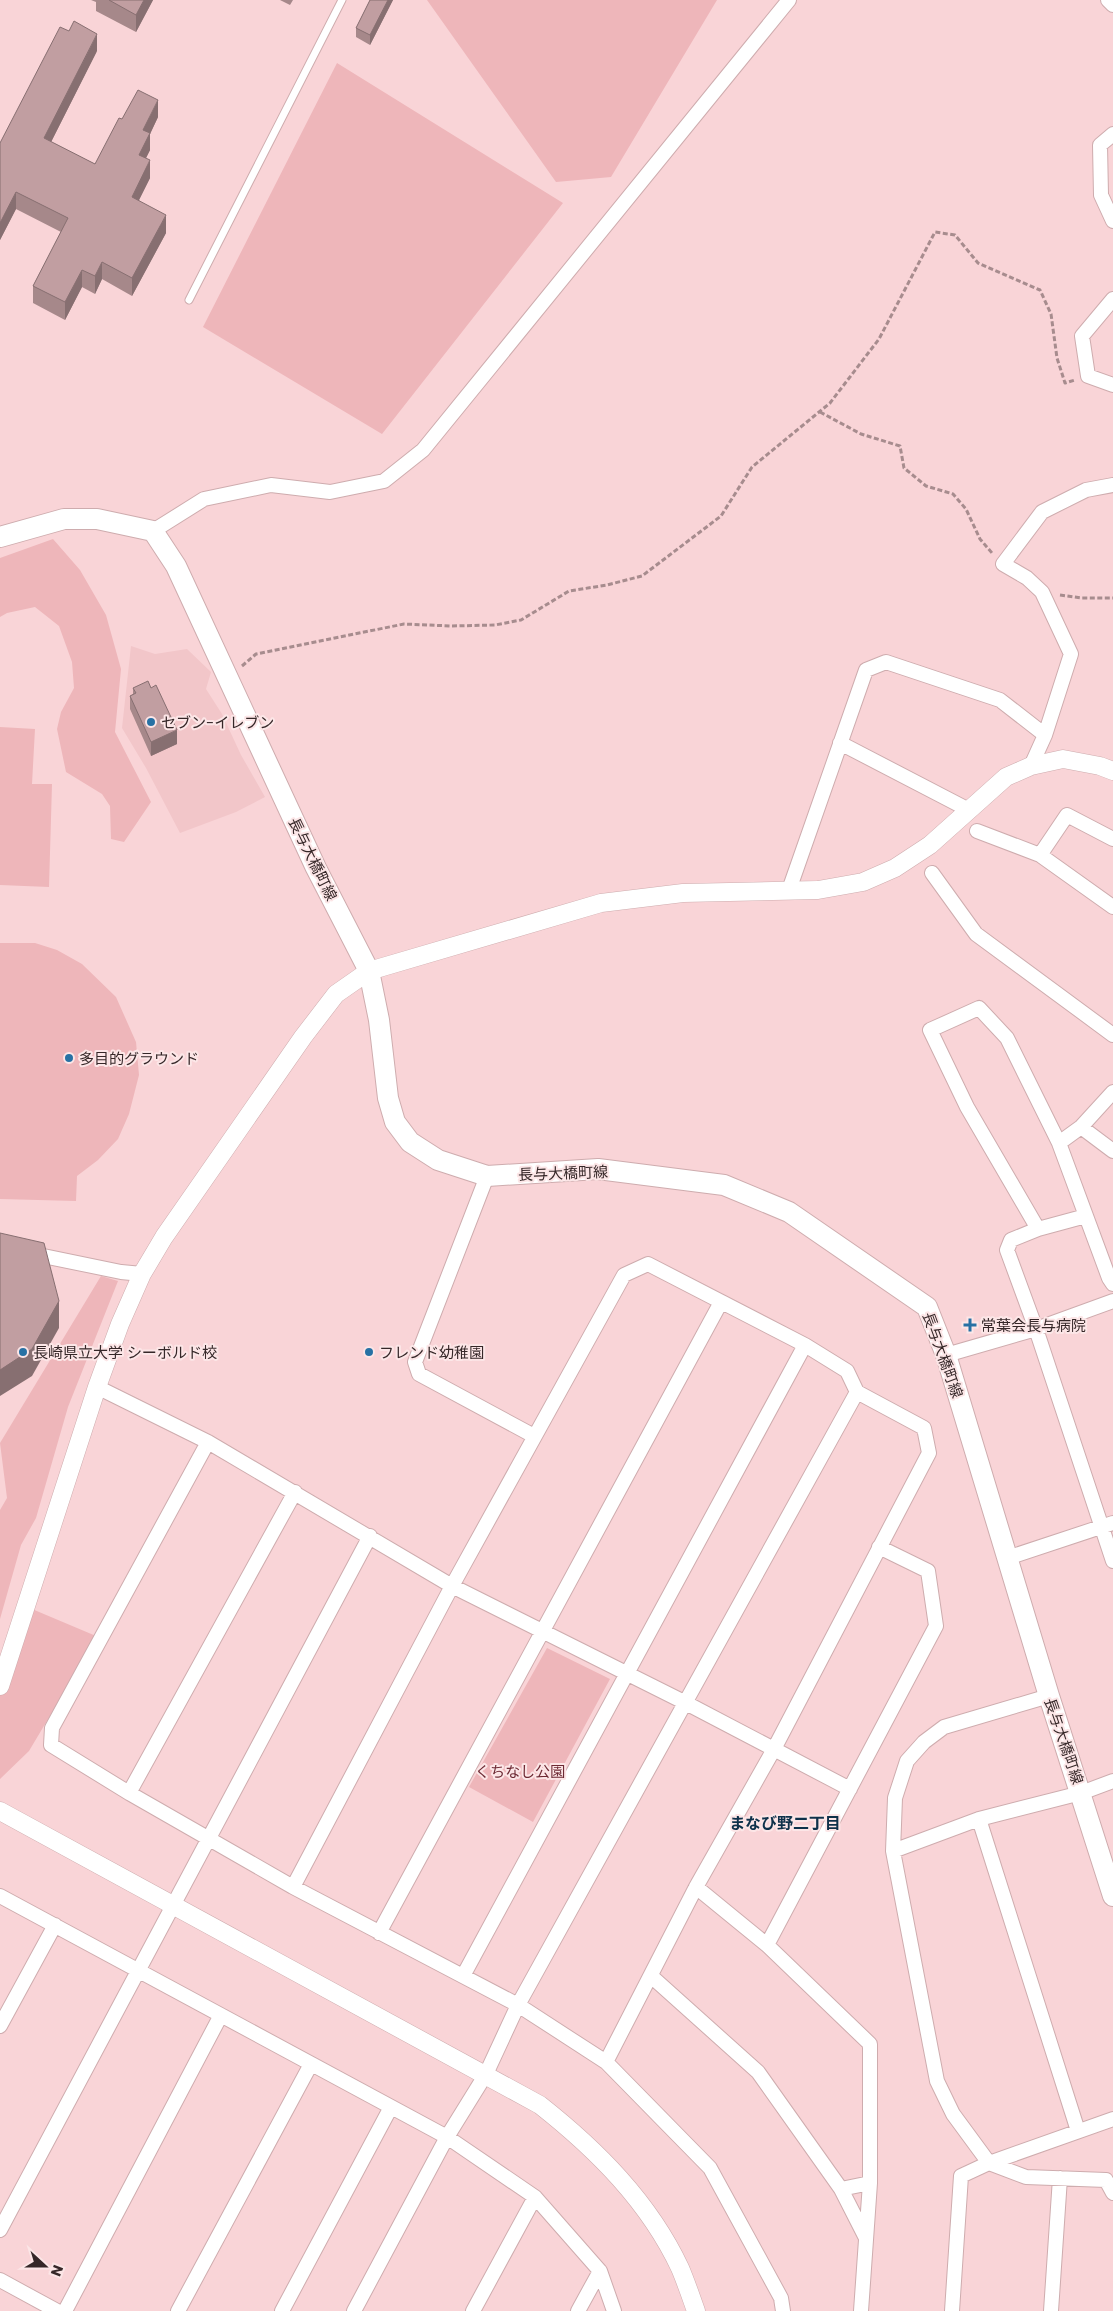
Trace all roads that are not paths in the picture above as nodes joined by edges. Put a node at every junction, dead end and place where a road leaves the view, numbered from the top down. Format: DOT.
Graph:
graph roads {
  1 [pos="342,0"];
  2 [pos="789,0"];
  3 [pos="1108,0"];
  4 [pos="1113,5"];
  5 [pos="1113,134"];
  6 [pos="1113,221"];
  7 [pos="1113,299"];
  8 [pos="189,300"];
  9 [pos="1113,385"];
  10 [pos="1113,485"];
  11 [pos="153,531"];
  12 [pos="0,537"];
  13 [pos="1045,735"];
  14 [pos="840,744"];
  15 [pos="1031,766"];
  16 [pos="1113,771"];
  17 [pos="969,810"];
  18 [pos="977,830"];
  19 [pos="1113,840"];
  20 [pos="1040,854"];
  21 [pos="932,873"];
  22 [pos="789,890"];
  23 [pos="1113,907"];
  24 [pos="369,971"];
  25 [pos="1113,1034"];
  26 [pos="1113,1092"];
  27 [pos="1081,1127"];
  28 [pos="1059,1144"];
  29 [pos="1113,1151"];
  30 [pos="487,1176"];
  31 [pos="1086,1216"];
  32 [pos="1038,1229"];
  33 [pos="0,1247"];
  34 [pos="142,1274"];
  35 [pos="1113,1284"];
  36 [pos="1113,1301"];
  37 [pos="721,1302"];
  38 [pos="1036,1329"];
  39 [pos="805,1345"];
  40 [pos="946,1355"];
  41 [pos="97,1387"];
  42 [pos="857,1392"];
  43 [pos="534,1436"];
  44 [pos="208,1442"];
  45 [pos="295,1492"];
  46 [pos="1108,1525"];
  47 [pos="370,1536"];
  48 [pos="879,1547"];
  49 [pos="1007,1558"];
  50 [pos="1113,1561"];
  51 [pos="452,1586"];
  52 [pos="542,1631"];
  53 [pos="625,1673"];
  54 [pos="0,1686"];
  55 [pos="1049,1696"];
  56 [pos="684,1702"];
  57 [pos="774,1749"];
  58 [pos="1113,1781"];
  59 [pos="850,1790"];
  60 [pos="129,1793"];
  61 [pos="1081,1793"];
  62 [pos="0,1811"];
  63 [pos="979,1818"];
  64 [pos="210,1839"];
  65 [pos="893,1850"];
  66 [pos="293,1887"];
  67 [pos="696,1888"];
  68 [pos="0,1896"];
  69 [pos="1113,1896"];
  70 [pos="173,1905"];
  71 [pos="55,1925"];
  72 [pos="379,1932"];
  73 [pos="767,1946"];
  74 [pos="138,1970"];
  75 [pos="463,1976"];
  76 [pos="651,1976"];
  77 [pos="518,2005"];
  78 [pos="221,2015"];
  79 [pos="0,2026"];
  80 [pos="606,2062"];
  81 [pos="312,2064"];
  82 [pos="486,2074"];
  83 [pos="391,2107"];
  84 [pos="1113,2119"];
  85 [pos="1078,2131"];
  86 [pos="447,2138"];
  87 [pos="989,2163"];
  88 [pos="1060,2178"];
  89 [pos="870,2183"];
  90 [pos="841,2189"];
  91 [pos="1113,2193"];
  92 [pos="535,2197"];
  93 [pos="0,2230"];
  94 [pos="866,2239"];
  95 [pos="600,2271"];
  96 [pos="0,2280"];
  97 [pos="57,2311"];
  98 [pos="65,2311"];
  99 [pos="178,2311"];
  100 [pos="282,2311"];
  101 [pos="354,2311"];
  102 [pos="473,2311"];
  103 [pos="578,2311"];
  104 [pos="614,2311"];
  105 [pos="696,2311"];
  106 [pos="784,2311"];
  107 [pos="862,2311"];
  108 [pos="952,2311"];
  109 [pos="1051,2311"];
  1 -- 8 [label="lane"];
  2 -- 11 [label="street"];
  3 -- 4 [label="street"];
  5 -- 6 [label="street"];
  7 -- 9 [label="street"];
  10 -- 13 [label="street"];
  11 -- 12 [label="main road"];
  11 -- 24 [label="main road, 長与大橋町線"];
  13 -- 14 [label="street"];
  13 -- 15 [label="street"];
  14 -- 17 [label="street"];
  14 -- 22 [label="street"];
  15 -- 16 [label="street"];
  15 -- 17 [label="street"];
  17 -- 22 [label="street"];
  18 -- 20 [label="street"];
  19 -- 20 [label="street"];
  20 -- 23 [label="street"];
  21 -- 25 [label="street"];
  22 -- 24 [label="street"];
  24 -- 30 [label="main road, 長与大橋町線"];
  24 -- 34 [label="street"];
  26 -- 27 [label="street"];
  27 -- 28 [label="street"];
  27 -- 29 [label="street"];
  28 -- 31 [label="street"];
  28 -- 32 [label="street"];
  30 -- 40 [label="main road, 長与大橋町線"];
  30 -- 43 [label="street"];
  31 -- 32 [label="street"];
  31 -- 35 [label="street"];
  32 -- 38 [label="street"];
  33 -- 34 [label="street"];
  34 -- 41 [label="street"];
  36 -- 38 [label="street"];
  37 -- 39 [label="street"];
  37 -- 43 [label="street"];
  37 -- 52 [label="street"];
  38 -- 40 [label="street"];
  38 -- 46 [label="street"];
  39 -- 42 [label="street"];
  39 -- 53 [label="street"];
  40 -- 49 [label="main road, 長与大橋町線"];
  41 -- 44 [label="street"];
  41 -- 54 [label="street"];
  42 -- 48 [label="street"];
  42 -- 56 [label="street"];
  43 -- 51 [label="street"];
  44 -- 45 [label="street"];
  44 -- 60 [label="street"];
  45 -- 47 [label="street"];
  45 -- 60 [label="street"];
  46 -- 49 [label="street"];
  46 -- 50 [label="street"];
  47 -- 51 [label="street"];
  47 -- 64 [label="street"];
  48 -- 57 [label="street"];
  48 -- 59 [label="street"];
  49 -- 55 [label="main road, 長与大橋町線"];
  51 -- 52 [label="street"];
  51 -- 66 [label="street"];
  52 -- 53 [label="street"];
  52 -- 72 [label="street"];
  53 -- 56 [label="street"];
  53 -- 75 [label="street"];
  55 -- 61 [label="main road, 長与大橋町線"];
  55 -- 65 [label="street"];
  56 -- 57 [label="street"];
  56 -- 77 [label="street"];
  57 -- 59 [label="street"];
  57 -- 67 [label="street"];
  58 -- 61 [label="street"];
  59 -- 73 [label="street"];
  60 -- 64 [label="street"];
  61 -- 63 [label="street"];
  61 -- 69 [label="main road, 長与大橋町線"];
  62 -- 70 [label="street"];
  63 -- 65 [label="street"];
  63 -- 85 [label="street"];
  64 -- 66 [label="street"];
  64 -- 70 [label="street"];
  65 -- 87 [label="street"];
  66 -- 72 [label="street"];
  67 -- 73 [label="street"];
  67 -- 76 [label="street"];
  68 -- 71 [label="street"];
  70 -- 74 [label="street"];
  70 -- 82 [label="street"];
  71 -- 74 [label="street"];
  71 -- 79 [label="street"];
  72 -- 75 [label="street"];
  73 -- 89 [label="street"];
  74 -- 78 [label="street"];
  74 -- 93 [label="street"];
  75 -- 77 [label="street"];
  76 -- 80 [label="street"];
  76 -- 90 [label="street"];
  77 -- 80 [label="street"];
  77 -- 82 [label="street"];
  78 -- 81 [label="street"];
  78 -- 98 [label="street"];
  80 -- 106 [label="street"];
  81 -- 83 [label="street"];
  81 -- 99 [label="street"];
  82 -- 86 [label="street"];
  82 -- 105 [label="street"];
  83 -- 86 [label="street"];
  83 -- 100 [label="street"];
  84 -- 85 [label="street"];
  85 -- 87 [label="street"];
  86 -- 92 [label="street"];
  86 -- 101 [label="street"];
  87 -- 88 [label="street"];
  87 -- 108 [label="street"];
  88 -- 91 [label="street"];
  88 -- 109 [label="street"];
  89 -- 90 [label="street"];
  89 -- 94 [label="street"];
  90 -- 94 [label="street"];
  92 -- 95 [label="street"];
  92 -- 102 [label="street"];
  94 -- 107 [label="street"];
  95 -- 103 [label="street"];
  95 -- 104 [label="street"];
  96 -- 97 [label="street"];
}
